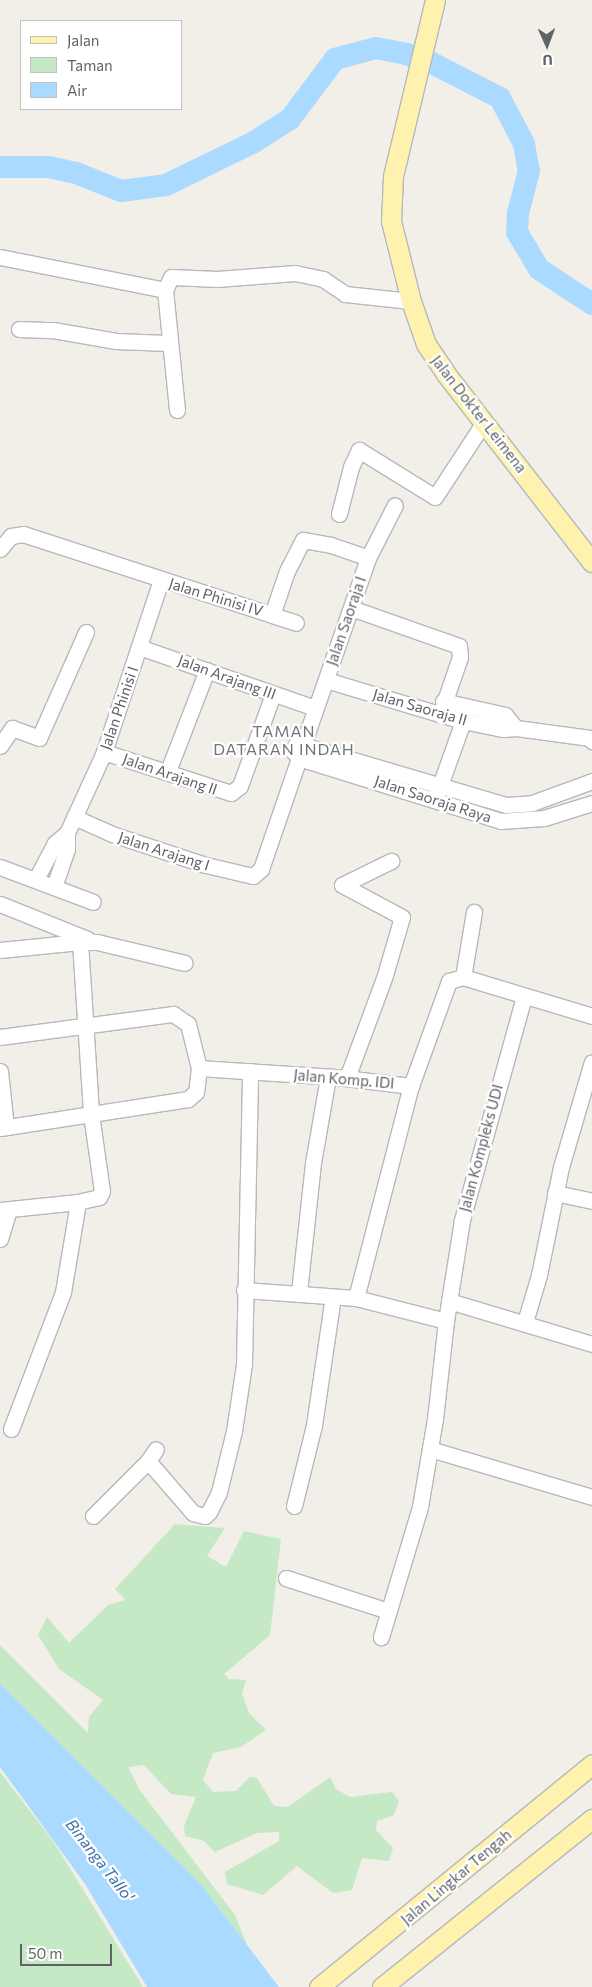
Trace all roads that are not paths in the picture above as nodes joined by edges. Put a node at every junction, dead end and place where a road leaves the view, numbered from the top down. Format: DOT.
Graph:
graph roads {
  1 [pos="435,0"];
  2 [pos="0,257"];
  3 [pos="165,290"];
  4 [pos="411,301"];
  5 [pos="19,329"];
  6 [pos="168,343"];
  7 [pos="177,410"];
  8 [pos="484,422"];
  9 [pos="395,504"];
  10 [pos="339,514"];
  11 [pos="0,550"];
  12 [pos="368,558"];
  13 [pos="592,562"];
  14 [pos="161,580"];
  15 [pos="350,608"];
  16 [pos="272,615"];
  17 [pos="296,623"];
  18 [pos="86,632"];
  19 [pos="139,647"];
  20 [pos="207,670"];
  21 [pos="326,680"];
  22 [pos="273,694"];
  23 [pos="315,708"];
  24 [pos="441,708"];
  25 [pos="463,721"];
  26 [pos="516,728"];
  27 [pos="592,741"];
  28 [pos="0,746"];
  29 [pos="304,751"];
  30 [pos="104,752"];
  31 [pos="168,771"];
  32 [pos="592,781"];
  33 [pos="440,785"];
  34 [pos="434,800"];
  35 [pos="592,803"];
  36 [pos="506,805"];
  37 [pos="74,818"];
  38 [pos="501,821"];
  39 [pos="67,833"];
  40 [pos="391,861"];
  41 [pos="0,867"];
  42 [pos="256,875"];
  43 [pos="36,879"];
  44 [pos="54,887"];
  45 [pos="93,902"];
  46 [pos="0,904"];
  47 [pos="474,912"];
  48 [pos="86,942"];
  49 [pos="0,950"];
  50 [pos="185,963"];
  51 [pos="463,977"];
  52 [pos="524,997"];
  53 [pos="592,1016"];
  54 [pos="84,1025"];
  55 [pos="0,1037"];
  56 [pos="592,1062"];
  57 [pos="199,1068"];
  58 [pos="0,1071"];
  59 [pos="250,1072"];
  60 [pos="328,1077"];
  61 [pos="347,1078"];
  62 [pos="411,1086"];
  63 [pos="91,1114"];
  64 [pos="3,1127"];
  65 [pos="555,1193"];
  66 [pos="592,1201"];
  67 [pos="78,1202"];
  68 [pos="4,1209"];
  69 [pos="0,1239"];
  70 [pos="244,1290"];
  71 [pos="299,1292"];
  72 [pos="333,1297"];
  73 [pos="356,1298"];
  74 [pos="449,1301"];
  75 [pos="446,1321"];
  76 [pos="525,1322"];
  77 [pos="592,1344"];
  78 [pos="11,1429"];
  79 [pos="430,1449"];
  80 [pos="592,1497"];
  81 [pos="294,1506"];
  82 [pos="93,1516"];
  83 [pos="286,1578"];
  84 [pos="388,1611"];
  85 [pos="380,1637"];
  86 [pos="592,1764"];
  87 [pos="592,1819"];
  88 [pos="320,1986"];
  89 [pos="382,1987"];
  1 -- 4 [label="main road, Jalan Dokter Leimena"];
  2 -- 3 [label="street"];
  3 -- 4 [label="street"];
  3 -- 6 [label="street"];
  4 -- 8 [label="main road, Jalan Dokter Leimena"];
  5 -- 6 [label="street"];
  6 -- 7 [label="street"];
  8 -- 10 [label="street"];
  8 -- 13 [label="main road, Jalan Dokter Leimena"];
  9 -- 12 [label="street, Jalan Saoraja I"];
  11 -- 14 [label="street, Jalan Phinisi IV"];
  12 -- 15 [label="street, Jalan Saoraja I"];
  12 -- 16 [label="street, Jalan Phinisi IV"];
  14 -- 16 [label="street, Jalan Phinisi IV"];
  14 -- 19 [label="street, Jalan Phinisi I"];
  15 -- 21 [label="street, Jalan Saoraja I"];
  15 -- 24 [label="street"];
  16 -- 17 [label="street"];
  18 -- 28 [label="street"];
  19 -- 20 [label="street, Jalan Arajang III"];
  19 -- 30 [label="street, Jalan Phinisi I"];
  20 -- 22 [label="street, Jalan Arajang III"];
  20 -- 31 [label="street"];
  21 -- 23 [label="street, Jalan Saoraja I"];
  21 -- 24 [label="street, Jalan Saoraja II"];
  22 -- 23 [label="street, Jalan Arajang III"];
  22 -- 31 [label="street, Jalan Arajang II"];
  23 -- 29 [label="street, Jalan Saoraja I"];
  24 -- 25 [label="street, Jalan Saoraja II"];
  24 -- 26 [label="street, Jalan Saoraja II"];
  25 -- 26 [label="street, Jalan Saoraja II"];
  25 -- 33 [label="street"];
  26 -- 27 [label="street, Jalan Saoraja II"];
  29 -- 33 [label="street, Jalan Saoraja Raya"];
  29 -- 34 [label="street, Jalan Saoraja Raya"];
  29 -- 42 [label="street, Jalan Saoraja I"];
  30 -- 31 [label="street, Jalan Arajang II"];
  30 -- 37 [label="street, Jalan Phinisi I"];
  32 -- 36 [label="street, Jalan Saoraja Raya"];
  33 -- 34 [label="street"];
  33 -- 36 [label="street, Jalan Saoraja Raya"];
  34 -- 38 [label="street, Jalan Saoraja Raya"];
  35 -- 38 [label="street, Jalan Saoraja Raya"];
  36 -- 38 [label="street"];
  37 -- 39 [label="street, Jalan Phinisi I"];
  37 -- 42 [label="street, Jalan Arajang I"];
  39 -- 43 [label="street, Jalan Phinisi I"];
  39 -- 44 [label="street, Jalan Phinisi I"];
  40 -- 61 [label="street"];
  41 -- 43 [label="street"];
  43 -- 44 [label="street"];
  44 -- 45 [label="street"];
  46 -- 48 [label="street"];
  47 -- 51 [label="street"];
  48 -- 49 [label="street"];
  48 -- 50 [label="street"];
  48 -- 54 [label="street"];
  51 -- 52 [label="street"];
  51 -- 62 [label="street, Jalan Komp. IDI"];
  52 -- 53 [label="street"];
  52 -- 74 [label="street, Jalan Kompleks UDI"];
  54 -- 55 [label="street"];
  54 -- 57 [label="street"];
  54 -- 63 [label="street"];
  56 -- 65 [label="street"];
  57 -- 59 [label="street, Jalan Komp. IDI"];
  57 -- 63 [label="street"];
  58 -- 64 [label="street"];
  59 -- 60 [label="street, Jalan Komp. IDI"];
  59 -- 70 [label="street"];
  60 -- 61 [label="street, Jalan Komp. IDI"];
  60 -- 71 [label="street"];
  61 -- 62 [label="street, Jalan Komp. IDI"];
  62 -- 73 [label="street"];
  63 -- 64 [label="street"];
  63 -- 67 [label="street"];
  65 -- 66 [label="street"];
  65 -- 76 [label="street"];
  67 -- 68 [label="street"];
  67 -- 78 [label="street"];
  68 -- 69 [label="street"];
  70 -- 71 [label="street"];
  70 -- 82 [label="street"];
  71 -- 72 [label="street"];
  72 -- 73 [label="street"];
  72 -- 81 [label="street"];
  73 -- 75 [label="street"];
  74 -- 75 [label="street, Jalan Kompleks UDI"];
  74 -- 76 [label="street"];
  75 -- 79 [label="street, Jalan Kompleks UDI"];
  76 -- 77 [label="street"];
  79 -- 80 [label="street"];
  79 -- 84 [label="street, Jalan Kompleks UDI"];
  83 -- 84 [label="street"];
  84 -- 85 [label="street, Jalan Kompleks UDI"];
  86 -- 88 [label="main road, Jalan Lingkar Tengah"];
  87 -- 89 [label="main road"];
}
